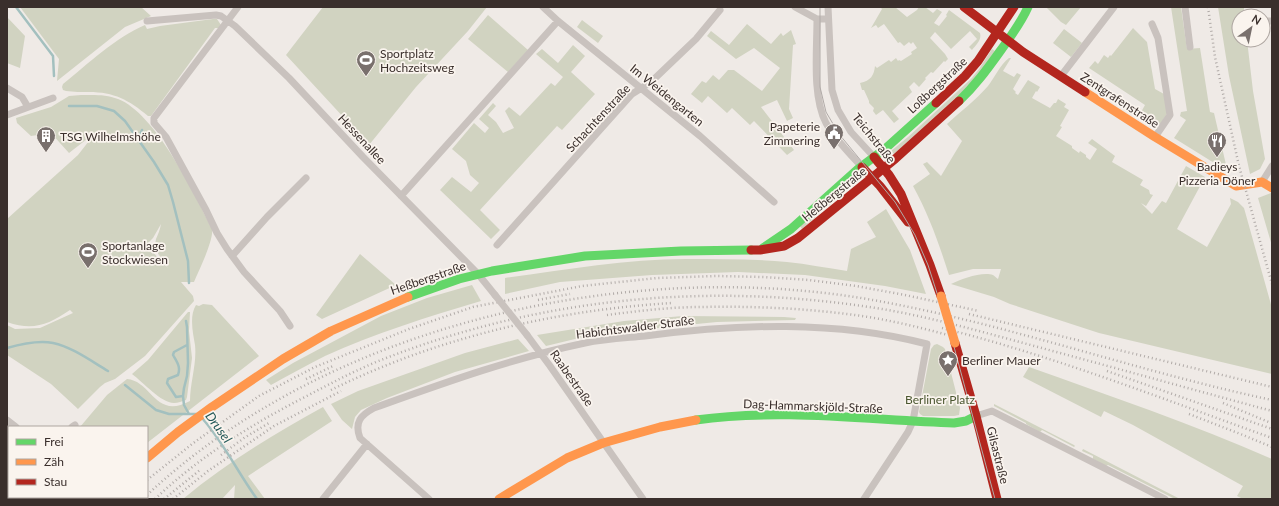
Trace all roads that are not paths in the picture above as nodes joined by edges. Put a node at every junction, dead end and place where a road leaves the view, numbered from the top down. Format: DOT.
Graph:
graph roads {
  1 [pos="238,7"];
  2 [pos="543,7"];
  3 [pos="795,7"];
  4 [pos="828,7"];
  5 [pos="964,7"];
  6 [pos="1014,7"];
  7 [pos="1028,7"];
  8 [pos="1114,7"];
  9 [pos="1185,7"];
  10 [pos="720,10"];
  11 [pos="817,19"];
  12 [pos="828,19"];
  13 [pos="147,21"];
  14 [pos="228,21"];
  15 [pos="558,21"];
  16 [pos="1152,24"];
  17 [pos="997,33"];
  18 [pos="1008,41"];
  19 [pos="1190,47"];
  20 [pos="1061,76"];
  21 [pos="7,88"];
  22 [pos="642,88"];
  23 [pos="53,98"];
  24 [pos="28,107"];
  25 [pos="7,114"];
  26 [pos="1155,137"];
  27 [pos="874,157"];
  28 [pos="862,166"];
  29 [pos="1272,166"];
  30 [pos="884,169"];
  31 [pos="306,178"];
  32 [pos="873,178"];
  33 [pos="1262,182"];
  34 [pos="1272,188"];
  35 [pos="401,196"];
  36 [pos="774,202"];
  37 [pos="791,229"];
  38 [pos="916,232"];
  39 [pos="798,238"];
  40 [pos="497,245"];
  41 [pos="760,250"];
  42 [pos="232,256"];
  43 [pos="478,274"];
  44 [pos="290,326"];
  45 [pos="541,354"];
  46 [pos="976,416"];
  47 [pos="913,421"];
  48 [pos="603,443"];
  49 [pos="367,444"];
  50 [pos="148,457"];
  51 [pos="323,499"];
  52 [pos="429,499"];
  53 [pos="499,499"];
  54 [pos="643,499"];
  55 [pos="864,499"];
  56 [pos="997,499"];
  57 [pos="1165,499"];
  1 -- 14 [label="street"];
  2 -- 15 [label="street, Im Weidengarten"];
  3 -- 11 [label="street"];
  4 -- 12 [label="street, Teichstraße"];
  5 -- 17 [label="main road, Zentgrafenstraße"];
  6 -- 17 [label="main road, Loßbergstraße"];
  7 -- 18 [label="main road"];
  8 -- 20 [label="street"];
  9 -- 19 [label="street"];
  10 -- 22 [label="street, Schachtenstraße"];
  11 -- 12 [label="street"];
  11 -- 28 [label="street, Teichstraße"];
  12 -- 27 [label="street, Teichstraße"];
  13 -- 14 [label="street"];
  14 -- 35 [label="street, Hessenallee"];
  14 -- 42 [label="street"];
  15 -- 22 [label="street, Im Weidengarten"];
  15 -- 35 [label="street"];
  16 -- 26 [label="street"];
  17 -- 18 [label="main road, Zentgrafenstraße"];
  17 -- 27 [label="main road, Loßbergstraße"];
  18 -- 20 [label="main road, Zentgrafenstraße"];
  18 -- 30 [label="main road"];
  20 -- 26 [label="main road, Zentgrafenstraße"];
  21 -- 24 [label="street"];
  22 -- 36 [label="street, Im Weidengarten"];
  22 -- 40 [label="street, Schachtenstraße"];
  23 -- 24 [label="street"];
  24 -- 25 [label="street"];
  26 -- 33 [label="main road, Zentgrafenstraße"];
  27 -- 28 [label="main road, Loßbergstraße"];
  27 -- 30 [label="main road, Teichstraße"];
  28 -- 32 [label="main road, Teichstraße"];
  28 -- 37 [label="main road, Heßbergstraße"];
  29 -- 33 [label="street"];
  30 -- 32 [label="main road, Heßbergstraße"];
  30 -- 38 [label="main road, Teichstraße"];
  31 -- 42 [label="street"];
  32 -- 38 [label="main road, Teichstraße"];
  32 -- 39 [label="main road, Heßbergstraße"];
  33 -- 34 [label="main road"];
  35 -- 43 [label="street, Hessenallee"];
  37 -- 39 [label="main road, Heßbergstraße"];
  37 -- 41 [label="main road, Heßbergstraße"];
  38 -- 46 [label="main road, Teichstraße, bridge"];
  39 -- 41 [label="main road, Heßbergstraße"];
  41 -- 43 [label="main road, Heßbergstraße"];
  42 -- 44 [label="street"];
  43 -- 45 [label="street, Raabestraße, bridge"];
  43 -- 50 [label="main road, Heßbergstraße"];
  45 -- 47 [label="street, Habichtswalder Straße"];
  45 -- 48 [label="street, Raabestraße"];
  45 -- 49 [label="street, Habichtswalder Straße"];
  46 -- 47 [label="main road, Dag-Hammarskjöld-Straße"];
  46 -- 56 [label="main road, Gilsastraße"];
  46 -- 57 [label="street"];
  47 -- 48 [label="main road, Dag-Hammarskjöld-Straße"];
  47 -- 55 [label="street"];
  48 -- 53 [label="main road, Dag-Hammarskjöld-Straße"];
  48 -- 54 [label="street, Raabestraße"];
  49 -- 51 [label="street"];
  49 -- 52 [label="street"];
}
